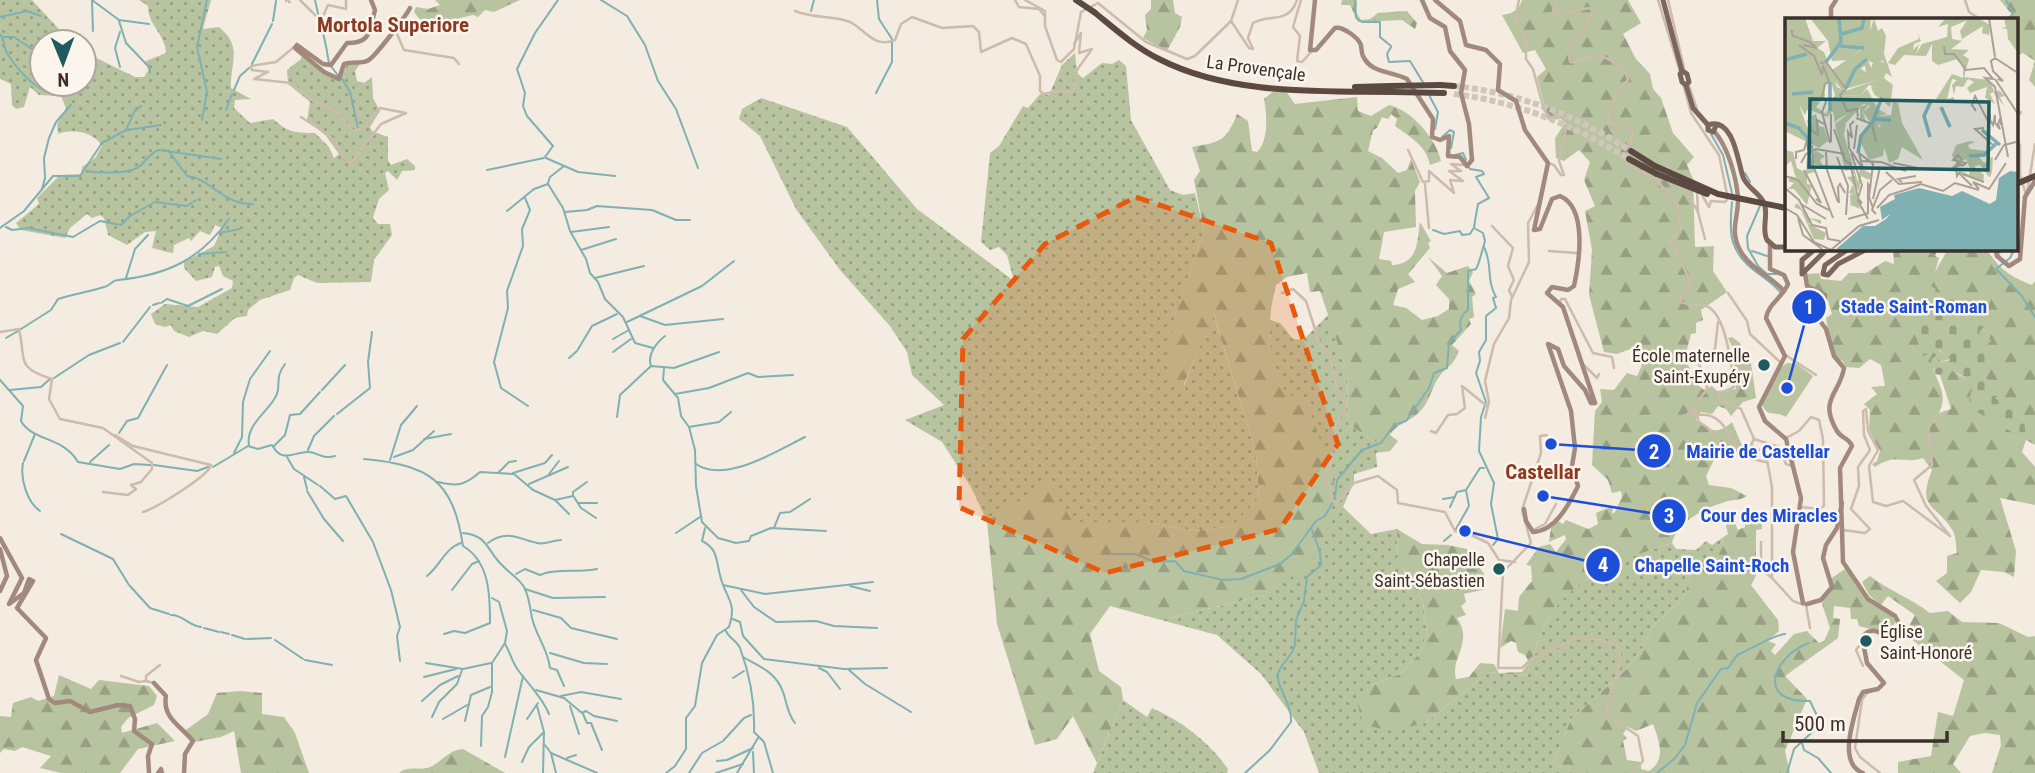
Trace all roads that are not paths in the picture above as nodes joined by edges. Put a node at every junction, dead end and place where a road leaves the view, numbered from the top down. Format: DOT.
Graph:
graph roads {
  1 [pos="300,0"];
  2 [pos="346,0"];
  3 [pos="371,0"];
  4 [pos="1015,0"];
  5 [pos="1025,0"];
  6 [pos="1079,0"];
  7 [pos="1238,0"];
  8 [pos="1299,0"];
  9 [pos="1315,0"];
  10 [pos="1422,0"];
  11 [pos="1435,0"];
  12 [pos="1519,0"];
  13 [pos="1556,0"];
  14 [pos="1660,0"];
  15 [pos="1668,0"];
  16 [pos="1836,0"];
  17 [pos="1965,0"];
  18 [pos="410,8"];
  19 [pos="795,11"];
  20 [pos="1045,17"];
  21 [pos="1831,18"];
  22 [pos="1978,18"];
  23 [pos="1231,21"];
  24 [pos="394,27"];
  25 [pos="1074,44"];
  26 [pos="294,47"];
  27 [pos="1312,51"];
  28 [pos="458,64"];
  29 [pos="1683,72"];
  30 [pos="1686,84"];
  31 [pos="1392,89"];
  32 [pos="2021,112"];
  33 [pos="2018,116"];
  34 [pos="301,117"];
  35 [pos="1710,129"];
  36 [pos="2018,142"];
  37 [pos="2035,144"];
  38 [pos="1408,150"];
  39 [pos="1631,151"];
  40 [pos="1662,157"];
  41 [pos="1629,159"];
  42 [pos="1548,163"];
  43 [pos="1467,165"];
  44 [pos="2018,170"];
  45 [pos="2035,179"];
  46 [pos="1699,182"];
  47 [pos="1425,184"];
  48 [pos="2018,184"];
  49 [pos="1702,192"];
  50 [pos="2027,194"];
  51 [pos="1728,198"];
  52 [pos="1541,199"];
  53 [pos="1738,201"];
  54 [pos="1785,210"];
  55 [pos="1785,210"];
  56 [pos="1698,212"];
  57 [pos="1492,226"];
  58 [pos="1429,228"];
  59 [pos="1705,239"];
  60 [pos="1769,246"];
  61 [pos="1785,248"];
  62 [pos="1814,250"];
  63 [pos="1826,250"];
  64 [pos="1847,250"];
  65 [pos="1866,250"];
  66 [pos="1998,250"];
  67 [pos="1549,251"];
  68 [pos="1581,253"];
  69 [pos="1805,269"];
  70 [pos="1784,291"];
  71 [pos="1282,293"];
  72 [pos="1728,293"];
  73 [pos="1512,297"];
  74 [pos="1560,303"];
  75 [pos="1718,322"];
  76 [pos="0,332"];
  77 [pos="1785,356"];
  78 [pos="1579,357"];
  79 [pos="1781,363"];
  80 [pos="1614,368"];
  81 [pos="1599,374"];
  82 [pos="1816,375"];
  83 [pos="1487,407"];
  84 [pos="1694,407"];
  85 [pos="1691,412"];
  86 [pos="1945,412"];
  87 [pos="1698,414"];
  88 [pos="1485,418"];
  89 [pos="1676,420"];
  90 [pos="1431,431"];
  91 [pos="115,435"];
  92 [pos="1547,435"];
  93 [pos="1754,439"];
  94 [pos="1787,439"];
  95 [pos="1718,455"];
  96 [pos="1767,460"];
  97 [pos="1793,466"];
  98 [pos="103,492"];
  99 [pos="1843,503"];
  100 [pos="1556,504"];
  101 [pos="1801,507"];
  102 [pos="1524,509"];
  103 [pos="143,512"];
  104 [pos="1532,530"];
  105 [pos="1844,530"];
  106 [pos="0,538"];
  107 [pos="1761,542"];
  108 [pos="0,549"];
  109 [pos="1515,562"];
  110 [pos="1772,578"];
  111 [pos="0,591"];
  112 [pos="1804,602"];
  113 [pos="1810,628"];
  114 [pos="1862,642"];
  115 [pos="160,665"];
  116 [pos="1863,666"];
  117 [pos="152,673"];
  118 [pos="121,676"];
  119 [pos="146,681"];
  120 [pos="154,683"];
  121 [pos="1878,690"];
  122 [pos="149,773"];
  123 [pos="184,773"];
  124 [pos="1632,773"];
  125 [pos="1863,773"];
  126 [pos="1880,773"];
  1 -- 2 [label="street"];
  3 -- 26 [label="street"];
  4 -- 20 [label="street"];
  5 -- 20 [label="street"];
  6 -- 31 [label="highway, La Provençale, bridge"];
  7 -- 23 [label="street"];
  8 -- 23 [label="street"];
  8 -- 27 [label="street"];
  9 -- 27 [label="street"];
  10 -- 43 [label="street"];
  11 -- 42 [label="street"];
  12 -- 42 [label="street"];
  13 -- 75 [label="street"];
  14 -- 29 [label="main road"];
  15 -- 29 [label="street"];
  16 -- 21 [label="street"];
  17 -- 22 [label="street"];
  18 -- 24 [label="street"];
  19 -- 25 [label="street"];
  20 -- 25 [label="street"];
  23 -- 25 [label="street"];
  24 -- 26 [label="street"];
  24 -- 28 [label="street"];
  26 -- 34 [label="street"];
  27 -- 43 [label="street"];
  29 -- 30 [label="main road"];
  30 -- 35 [label="main road"];
  30 -- 35 [label="street"];
  31 -- 31 [label="highway, La Provençale, bridge"];
  32 -- 33 [label="street"];
  35 -- 51 [label="street"];
  35 -- 53 [label="street"];
  35 -- 60 [label="main road"];
  36 -- 44 [label="street"];
  37 -- 50 [label="street"];
  38 -- 47 [label="street"];
  39 -- 54 [label="highway, bridge"];
  40 -- 56 [label="street"];
  41 -- 55 [label="highway, bridge"];
  42 -- 52 [label="street"];
  43 -- 47 [label="street"];
  45 -- 50 [label="street"];
  46 -- 49 [label="street"];
  47 -- 58 [label="street"];
  48 -- 50 [label="street"];
  49 -- 51 [label="street"];
  49 -- 56 [label="street"];
  50 -- 66 [label="street"];
  51 -- 53 [label="street"];
  52 -- 68 [label="street"];
  52 -- 73 [label="street"];
  53 -- 70 [label="street"];
  56 -- 59 [label="street"];
  57 -- 73 [label="street"];
  60 -- 61 [label="main road"];
  60 -- 70 [label="street"];
  62 -- 69 [label="main road"];
  63 -- 69 [label="main road"];
  64 -- 65 [label="main road"];
  67 -- 68 [label="street"];
  68 -- 74 [label="street"];
  69 -- 99 [label="street"];
  70 -- 77 [label="street"];
  71 -- 109 [label="street"];
  72 -- 79 [label="street"];
  73 -- 83 [label="street"];
  74 -- 78 [label="street"];
  74 -- 80 [label="street"];
  75 -- 84 [label="street"];
  75 -- 93 [label="street"];
  76 -- 91 [label="street"];
  77 -- 79 [label="street"];
  77 -- 82 [label="street"];
  78 -- 81 [label="street"];
  78 -- 104 [label="street"];
  79 -- 94 [label="street"];
  83 -- 88 [label="street"];
  83 -- 90 [label="street"];
  84 -- 85 [label="street"];
  84 -- 87 [label="street"];
  85 -- 87 [label="street"];
  85 -- 89 [label="street"];
  86 -- 105 [label="street"];
  87 -- 95 [label="street"];
  87 -- 96 [label="street"];
  91 -- 98 [label="street"];
  91 -- 103 [label="street"];
  92 -- 102 [label="street"];
  93 -- 96 [label="street"];
  93 -- 97 [label="street"];
  94 -- 97 [label="street"];
  94 -- 101 [label="street"];
  96 -- 110 [label="street"];
  97 -- 101 [label="street"];
  99 -- 105 [label="street"];
  99 -- 112 [label="street"];
  100 -- 104 [label="street"];
  101 -- 112 [label="street"];
  102 -- 104 [label="street"];
  102 -- 109 [label="street"];
  105 -- 114 [label="street"];
  106 -- 122 [label="street"];
  107 -- 110 [label="street"];
  108 -- 111 [label="street"];
  109 -- 124 [label="street"];
  110 -- 112 [label="street"];
  112 -- 113 [label="street"];
  114 -- 116 [label="street"];
  114 -- 121 [label="street"];
  115 -- 117 [label="street"];
  117 -- 119 [label="street"];
  117 -- 120 [label="street"];
  118 -- 119 [label="street"];
  119 -- 120 [label="street"];
  120 -- 123 [label="street"];
  121 -- 125 [label="street"];
  121 -- 126 [label="street"];
}
